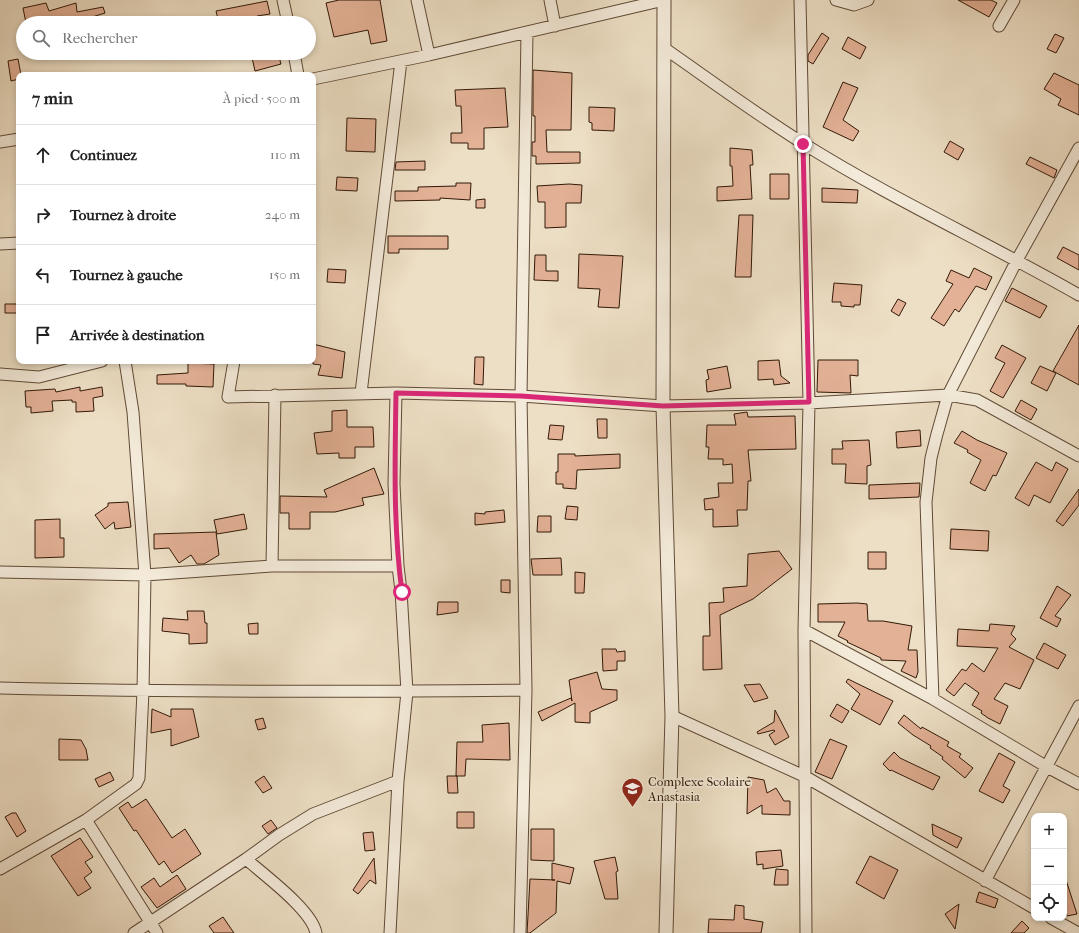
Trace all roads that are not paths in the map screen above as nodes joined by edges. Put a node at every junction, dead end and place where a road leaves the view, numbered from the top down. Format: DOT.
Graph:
graph roads {
  1 [pos="283,0"];
  2 [pos="416,0"];
  3 [pos="550,0"];
  4 [pos="664,0"];
  5 [pos="800,0"];
  6 [pos="836,0"];
  7 [pos="868,0"];
  8 [pos="1014,0"];
  9 [pos="286,16"];
  10 [pos="555,26"];
  11 [pos="999,26"];
  12 [pos="527,33"];
  13 [pos="664,48"];
  14 [pos="429,56"];
  15 [pos="295,60"];
  16 [pos="401,61"];
  17 [pos="297,72"];
  18 [pos="316,78"];
  19 [pos="16,139"];
  20 [pos="0,142"];
  21 [pos="803,144"];
  22 [pos="1079,148"];
  23 [pos="16,243"];
  24 [pos="0,244"];
  25 [pos="1017,260"];
  26 [pos="1079,295"];
  27 [pos="90,364"];
  28 [pos="125,364"];
  29 [pos="234,364"];
  30 [pos="0,374"];
  31 [pos="361,393"];
  32 [pos="396,393"];
  33 [pos="275,395"];
  34 [pos="948,395"];
  35 [pos="521,396"];
  36 [pos="809,402"];
  37 [pos="663,406"];
  38 [pos="1079,456"];
  39 [pos="272,566"];
  40 [pos="398,566"];
  41 [pos="0,572"];
  42 [pos="145,575"];
  43 [pos="804,630"];
  44 [pos="0,688"];
  45 [pos="526,690"];
  46 [pos="143,691"];
  47 [pos="406,692"];
  48 [pos="933,699"];
  49 [pos="1079,706"];
  50 [pos="672,716"];
  51 [pos="1047,767"];
  52 [pos="804,776"];
  53 [pos="398,781"];
  54 [pos="1079,784"];
  55 [pos="86,820"];
  56 [pos="246,859"];
  57 [pos="0,869"];
  58 [pos="985,881"];
  59 [pos="1031,906"];
  60 [pos="1056,921"];
  61 [pos="150,922"];
  62 [pos="134,933"];
  63 [pos="157,933"];
  64 [pos="316,933"];
  65 [pos="390,933"];
  66 [pos="520,933"];
  67 [pos="666,933"];
  68 [pos="806,933"];
  69 [pos="1078,933"];
  1 -- 9 [label="street"];
  2 -- 14 [label="street"];
  3 -- 10 [label="street"];
  4 -- 10 [label="street"];
  4 -- 13 [label="street"];
  5 -- 21 [label="street"];
  6 -- 7 [label="street"];
  8 -- 11 [label="street"];
  10 -- 12 [label="street"];
  12 -- 14 [label="street"];
  12 -- 35 [label="street"];
  13 -- 21 [label="street"];
  13 -- 37 [label="street"];
  14 -- 16 [label="street"];
  15 -- 17 [label="street"];
  16 -- 18 [label="street"];
  16 -- 31 [label="street"];
  19 -- 20 [label="street"];
  21 -- 25 [label="street"];
  21 -- 36 [label="street"];
  22 -- 25 [label="street"];
  23 -- 24 [label="street"];
  25 -- 26 [label="street"];
  25 -- 34 [label="street"];
  27 -- 30 [label="street"];
  28 -- 42 [label="street"];
  29 -- 33 [label="street"];
  31 -- 32 [label="street"];
  31 -- 33 [label="street"];
  32 -- 35 [label="street"];
  32 -- 40 [label="street"];
  33 -- 39 [label="street"];
  34 -- 36 [label="street"];
  34 -- 38 [label="street"];
  34 -- 48 [label="street"];
  35 -- 37 [label="street"];
  35 -- 45 [label="street"];
  36 -- 37 [label="street"];
  36 -- 43 [label="street"];
  37 -- 50 [label="street"];
  39 -- 40 [label="street"];
  39 -- 42 [label="street"];
  40 -- 47 [label="street"];
  41 -- 42 [label="street"];
  42 -- 46 [label="street"];
  43 -- 48 [label="street"];
  43 -- 52 [label="street"];
  44 -- 46 [label="street"];
  45 -- 47 [label="street"];
  45 -- 66 [label="street"];
  46 -- 47 [label="street"];
  46 -- 55 [label="street"];
  47 -- 53 [label="street"];
  48 -- 51 [label="street"];
  49 -- 51 [label="street"];
  50 -- 52 [label="street"];
  50 -- 67 [label="street"];
  51 -- 54 [label="street"];
  51 -- 58 [label="street"];
  52 -- 58 [label="street"];
  52 -- 68 [label="street"];
  53 -- 56 [label="street"];
  53 -- 65 [label="street"];
  55 -- 57 [label="street"];
  55 -- 61 [label="street"];
  56 -- 61 [label="street"];
  56 -- 64 [label="street"];
  58 -- 59 [label="street"];
  60 -- 69 [label="street"];
  61 -- 62 [label="street"];
  61 -- 63 [label="street"];
}
